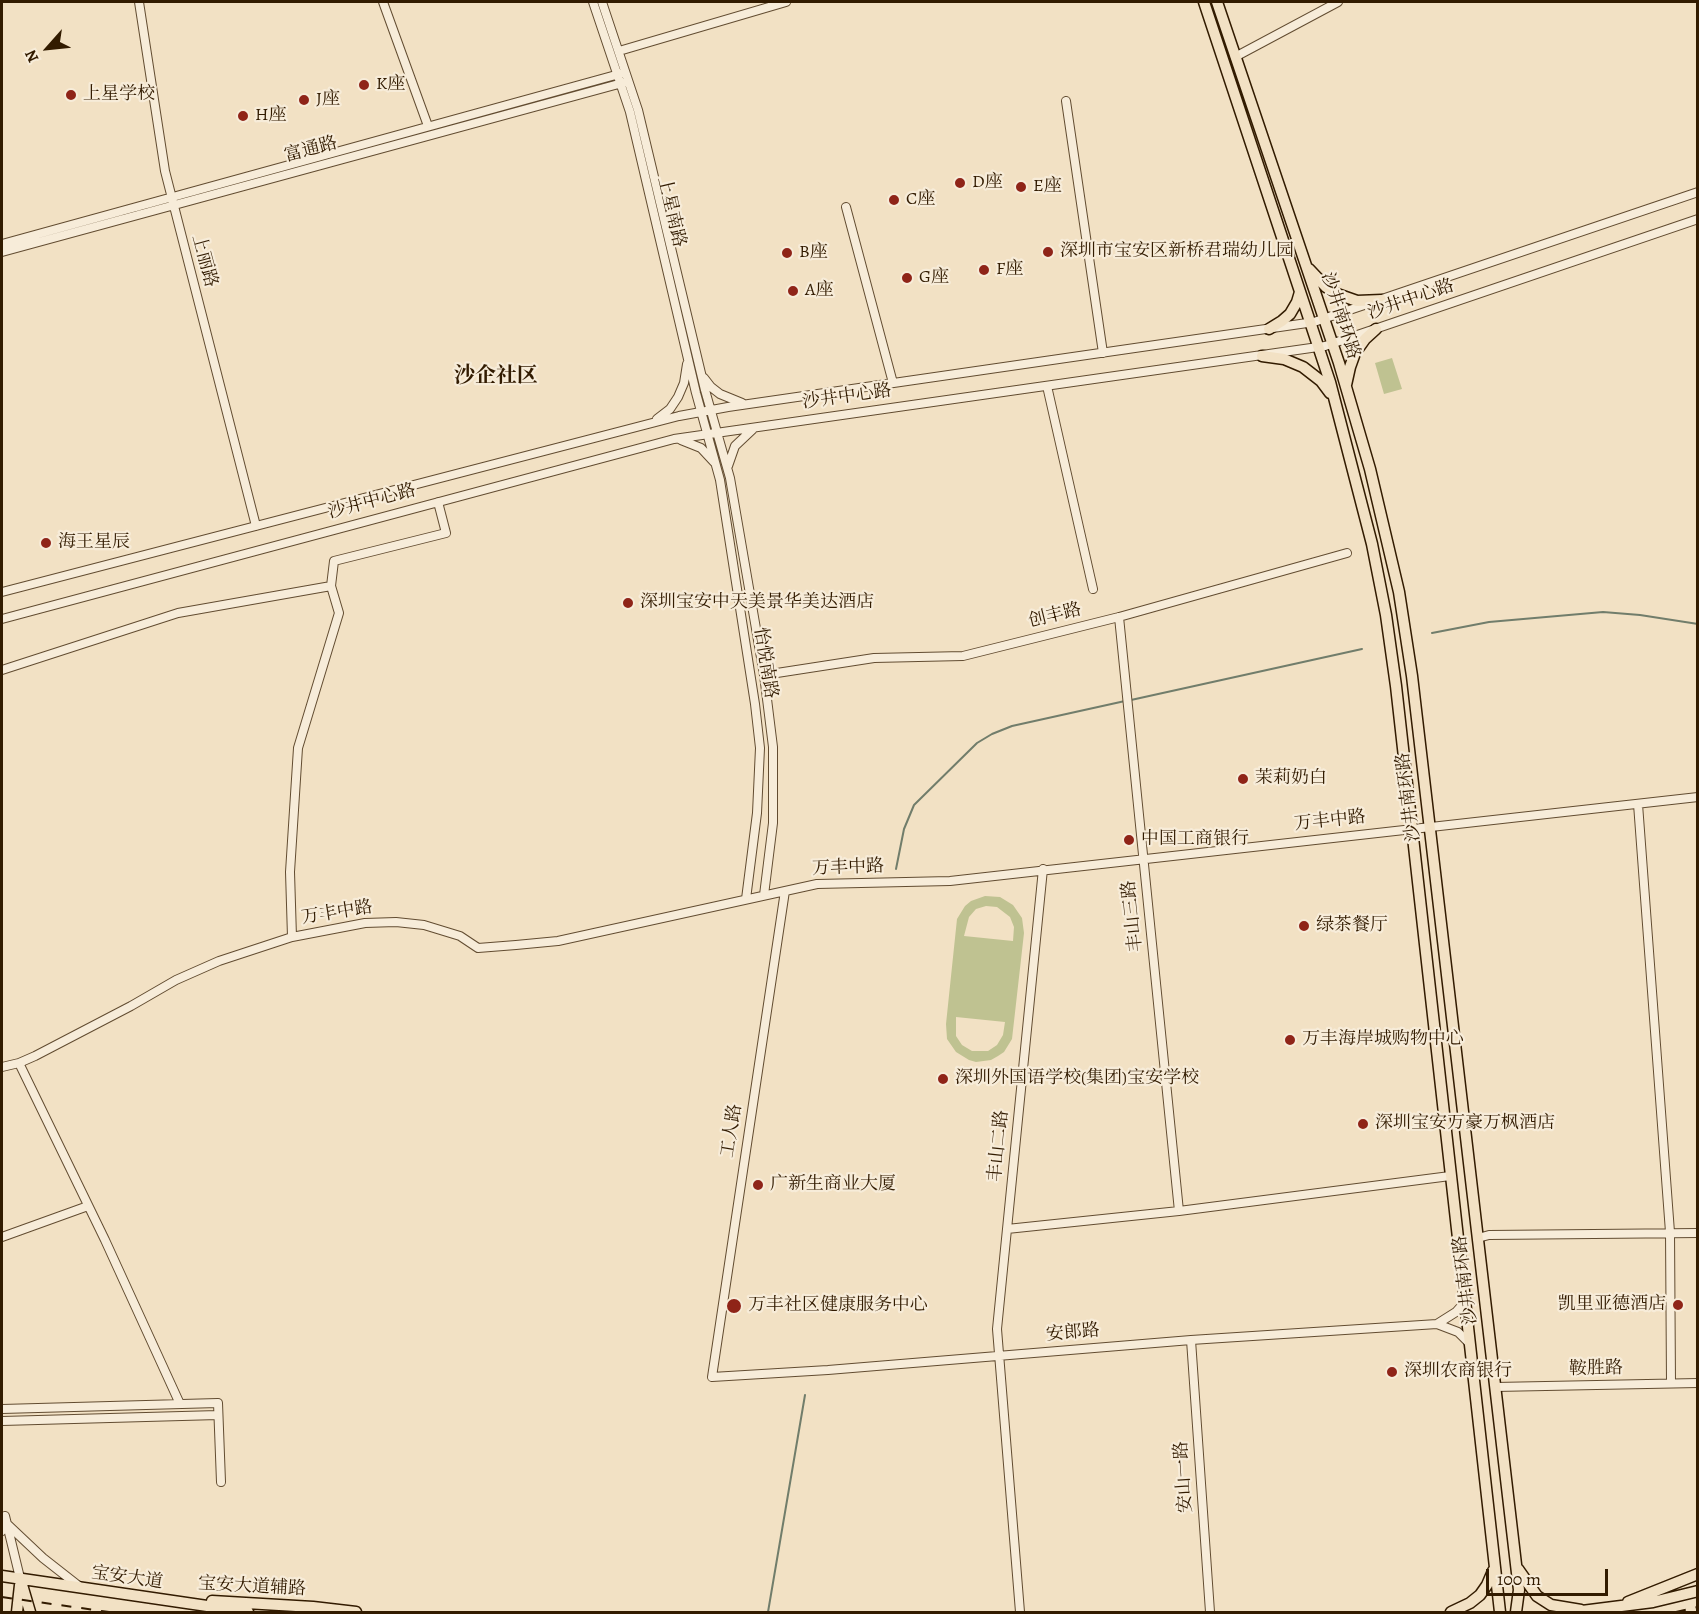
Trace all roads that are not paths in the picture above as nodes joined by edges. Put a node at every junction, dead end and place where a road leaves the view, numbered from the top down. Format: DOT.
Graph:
graph roads {
  1 [pos="139,2"];
  2 [pos="383,2"];
  3 [pos="593,2"];
  4 [pos="602,2"];
  5 [pos="786,2"];
  6 [pos="1204,2"];
  7 [pos="1217,2"];
  8 [pos="1338,2"];
  9 [pos="619,51"];
  10 [pos="1235,57"];
  11 [pos="622,73"];
  12 [pos="625,82"];
  13 [pos="1066,101"];
  14 [pos="429,126"];
  15 [pos="1698,192"];
  16 [pos="172,201"];
  17 [pos="846,207"];
  18 [pos="1698,219"];
  19 [pos="2,244"];
  20 [pos="2,252"];
  21 [pos="1304,261"];
  22 [pos="1299,288"];
  23 [pos="1382,300"];
  24 [pos="1324,319"];
  25 [pos="1311,323"];
  26 [pos="1269,329"];
  27 [pos="1376,329"];
  28 [pos="1332,344"];
  29 [pos="1319,347"];
  30 [pos="687,352"];
  31 [pos="1103,353"];
  32 [pos="1262,356"];
  33 [pos="700,371"];
  34 [pos="892,383"];
  35 [pos="1047,386"];
  36 [pos="1346,388"];
  37 [pos="1336,403"];
  38 [pos="749,404"];
  39 [pos="706,411"];
  40 [pos="649,423"];
  41 [pos="759,426"];
  42 [pos="712,433"];
  43 [pos="1361,437"];
  44 [pos="674,439"];
  45 [pos="1346,440"];
  46 [pos="723,470"];
  47 [pos="438,502"];
  48 [pos="256,526"];
  49 [pos="1347,553"];
  50 [pos="331,586"];
  51 [pos="1093,589"];
  52 [pos="2,592"];
  53 [pos="1119,617"];
  54 [pos="2,619"];
  55 [pos="2,670"];
  56 [pos="764,675"];
  57 [pos="1698,797"];
  58 [pos="1638,804"];
  59 [pos="1429,827"];
  60 [pos="1412,829"];
  61 [pos="1143,858"];
  62 [pos="1043,869"];
  63 [pos="785,891"];
  64 [pos="764,895"];
  65 [pos="746,899"];
  66 [pos="292,937"];
  67 [pos="20,1063"];
  68 [pos="2,1068"];
  69 [pos="1450,1176"];
  70 [pos="88,1206"];
  71 [pos="1179,1211"];
  72 [pos="1007,1229"];
  73 [pos="1670,1232"];
  74 [pos="1698,1233"];
  75 [pos="2,1237"];
  76 [pos="1478,1238"];
  77 [pos="1464,1303"];
  78 [pos="1437,1324"];
  79 [pos="1191,1340"];
  80 [pos="1468,1342"];
  81 [pos="999,1355"];
  82 [pos="712,1377"];
  83 [pos="1671,1383"];
  84 [pos="1698,1383"];
  85 [pos="1495,1387"];
  86 [pos="180,1404"];
  87 [pos="2,1409"];
  88 [pos="218,1415"];
  89 [pos="2,1421"];
  90 [pos="222,1482"];
  91 [pos="5,1524"];
  92 [pos="1515,1560"];
  93 [pos="1493,1568"];
  94 [pos="1698,1574"];
  95 [pos="2,1576"];
  96 [pos="20,1578"];
  97 [pos="80,1587"];
  98 [pos="1698,1591"];
  99 [pos="147,1597"];
  100 [pos="1613,1609"];
  101 [pos="1587,1611"];
  102 [pos="17,1612"];
  103 [pos="30,1612"];
  104 [pos="248,1612"];
  105 [pos="356,1612"];
  106 [pos="1020,1612"];
  107 [pos="1210,1612"];
  108 [pos="1451,1612"];
  109 [pos="1500,1612"];
  110 [pos="1516,1612"];
  111 [pos="1574,1612"];
  1 -- 16 [label="street, 上丽路"];
  2 -- 14 [label="street"];
  3 -- 11 [label="street, 上星南路"];
  4 -- 9 [label="street, 上星南路"];
  5 -- 9 [label="street"];
  6 -- 22 [label="main road, 沙井南环路"];
  7 -- 10 [label="main road, 沙井南环路"];
  8 -- 10 [label="street"];
  9 -- 11 [label="street, 上星南路"];
  10 -- 21 [label="main road, 沙井南环路"];
  11 -- 12 [label="street, 上星南路"];
  11 -- 14 [label="street, 富通路"];
  12 -- 16 [label="street, 富通路"];
  12 -- 30 [label="street, 上星南路"];
  12 -- 33 [label="street, 上星南路"];
  13 -- 31 [label="street"];
  14 -- 16 [label="street, 富通路"];
  15 -- 23 [label="street, 沙井中心路"];
  16 -- 19 [label="street, 富通路"];
  16 -- 20 [label="street, 富通路"];
  16 -- 48 [label="street, 上丽路"];
  17 -- 34 [label="street"];
  18 -- 27 [label="street, 沙井中心路"];
  21 -- 23 [label="main road"];
  21 -- 24 [label="main road, 沙井南环路"];
  22 -- 25 [label="main road, 沙井南环路"];
  22 -- 26 [label="main road"];
  23 -- 24 [label="street, 沙井中心路"];
  24 -- 25 [label="street, 沙井中心路"];
  24 -- 28 [label="main road, 沙井南环路"];
  25 -- 26 [label="street, 沙井中心路"];
  25 -- 29 [label="main road, 沙井南环路"];
  26 -- 31 [label="street, 沙井中心路"];
  27 -- 28 [label="street, 沙井中心路"];
  27 -- 36 [label="main road"];
  28 -- 29 [label="street, 沙井中心路"];
  28 -- 36 [label="main road, 沙井南环路"];
  29 -- 32 [label="street, 沙井中心路"];
  29 -- 37 [label="main road, 沙井南环路"];
  30 -- 39 [label="street, 上星南路"];
  30 -- 40 [label="street"];
  31 -- 34 [label="street, 沙井中心路"];
  32 -- 35 [label="street, 沙井中心路"];
  32 -- 37 [label="main road"];
  33 -- 38 [label="street"];
  33 -- 39 [label="street, 上星南路"];
  34 -- 38 [label="street, 沙井中心路"];
  35 -- 41 [label="street, 沙井中心路"];
  35 -- 51 [label="street"];
  36 -- 43 [label="main road, 沙井南环路"];
  37 -- 45 [label="main road, 沙井南环路"];
  38 -- 39 [label="street, 沙井中心路"];
  39 -- 40 [label="street, 沙井中心路"];
  39 -- 42 [label="street, 上星南路"];
  40 -- 48 [label="street, 沙井中心路"];
  41 -- 42 [label="street, 沙井中心路"];
  41 -- 46 [label="street"];
  42 -- 44 [label="street, 沙井中心路"];
  42 -- 46 [label="street, 怡悦南路"];
  43 -- 45 [label="main road"];
  43 -- 59 [label="main road, 沙井南环路"];
  44 -- 46 [label="street"];
  44 -- 47 [label="street, 沙井中心路"];
  45 -- 60 [label="main road, 沙井南环路"];
  46 -- 56 [label="street, 怡悦南路"];
  46 -- 65 [label="street, 怡悦南路"];
  47 -- 50 [label="street"];
  47 -- 54 [label="street, 沙井中心路"];
  48 -- 52 [label="street, 沙井中心路"];
  49 -- 53 [label="street, 创丰路"];
  50 -- 55 [label="street"];
  50 -- 66 [label="street"];
  53 -- 56 [label="street, 创丰路"];
  53 -- 61 [label="street, 丰山三路"];
  56 -- 64 [label="street, 怡悦南路"];
  57 -- 58 [label="street, 万丰中路"];
  58 -- 59 [label="street, 万丰中路"];
  58 -- 73 [label="street"];
  59 -- 60 [label="street, 万丰中路"];
  59 -- 76 [label="main road, 沙井南环路"];
  60 -- 61 [label="street, 万丰中路"];
  60 -- 69 [label="main road, 沙井南环路"];
  61 -- 62 [label="street, 万丰中路"];
  61 -- 71 [label="street, 丰山三路"];
  62 -- 63 [label="street, 万丰中路"];
  62 -- 72 [label="street, 丰山二路"];
  63 -- 64 [label="street, 万丰中路"];
  63 -- 82 [label="street, 工人路"];
  64 -- 65 [label="street, 万丰中路"];
  65 -- 66 [label="street, 万丰中路"];
  66 -- 67 [label="street, 万丰中路"];
  67 -- 68 [label="street, 万丰中路"];
  67 -- 70 [label="street"];
  69 -- 71 [label="street"];
  69 -- 77 [label="main road, 沙井南环路"];
  70 -- 75 [label="street"];
  70 -- 86 [label="street"];
  71 -- 72 [label="street"];
  72 -- 81 [label="street, 丰山二路"];
  73 -- 74 [label="street"];
  73 -- 76 [label="street"];
  73 -- 83 [label="street"];
  76 -- 85 [label="main road, 沙井南环路"];
  77 -- 78 [label="street"];
  77 -- 80 [label="main road, 沙井南环路"];
  78 -- 79 [label="street, 安郎路"];
  78 -- 80 [label="street"];
  79 -- 81 [label="street, 安郎路"];
  79 -- 107 [label="street, 安山一路"];
  80 -- 93 [label="main road, 沙井南环路"];
  81 -- 82 [label="street, 安郎路"];
  81 -- 106 [label="street, 丰山二路"];
  83 -- 84 [label="street, 鞍胜路"];
  83 -- 85 [label="street, 鞍胜路"];
  85 -- 92 [label="main road, 沙井南环路"];
  86 -- 87 [label="street"];
  86 -- 88 [label="street"];
  88 -- 89 [label="street"];
  88 -- 90 [label="street"];
  91 -- 96 [label="street"];
  91 -- 97 [label="street"];
  92 -- 101 [label="main road"];
  92 -- 110 [label="main road, 沙井南环路"];
  93 -- 108 [label="main road"];
  93 -- 109 [label="main road, 沙井南环路"];
  94 -- 100 [label="main road"];
  95 -- 96 [label="main road, 宝安大道"];
  96 -- 97 [label="main road, 宝安大道"];
  96 -- 102 [label="main road"];
  96 -- 103 [label="main road"];
  97 -- 99 [label="main road, 宝安大道"];
  98 -- 100 [label="main road"];
  99 -- 104 [label="main road, 宝安大道"];
  99 -- 105 [label="main road, 宝安大道辅路"];
  100 -- 101 [label="main road"];
  101 -- 111 [label="main road"];
}
